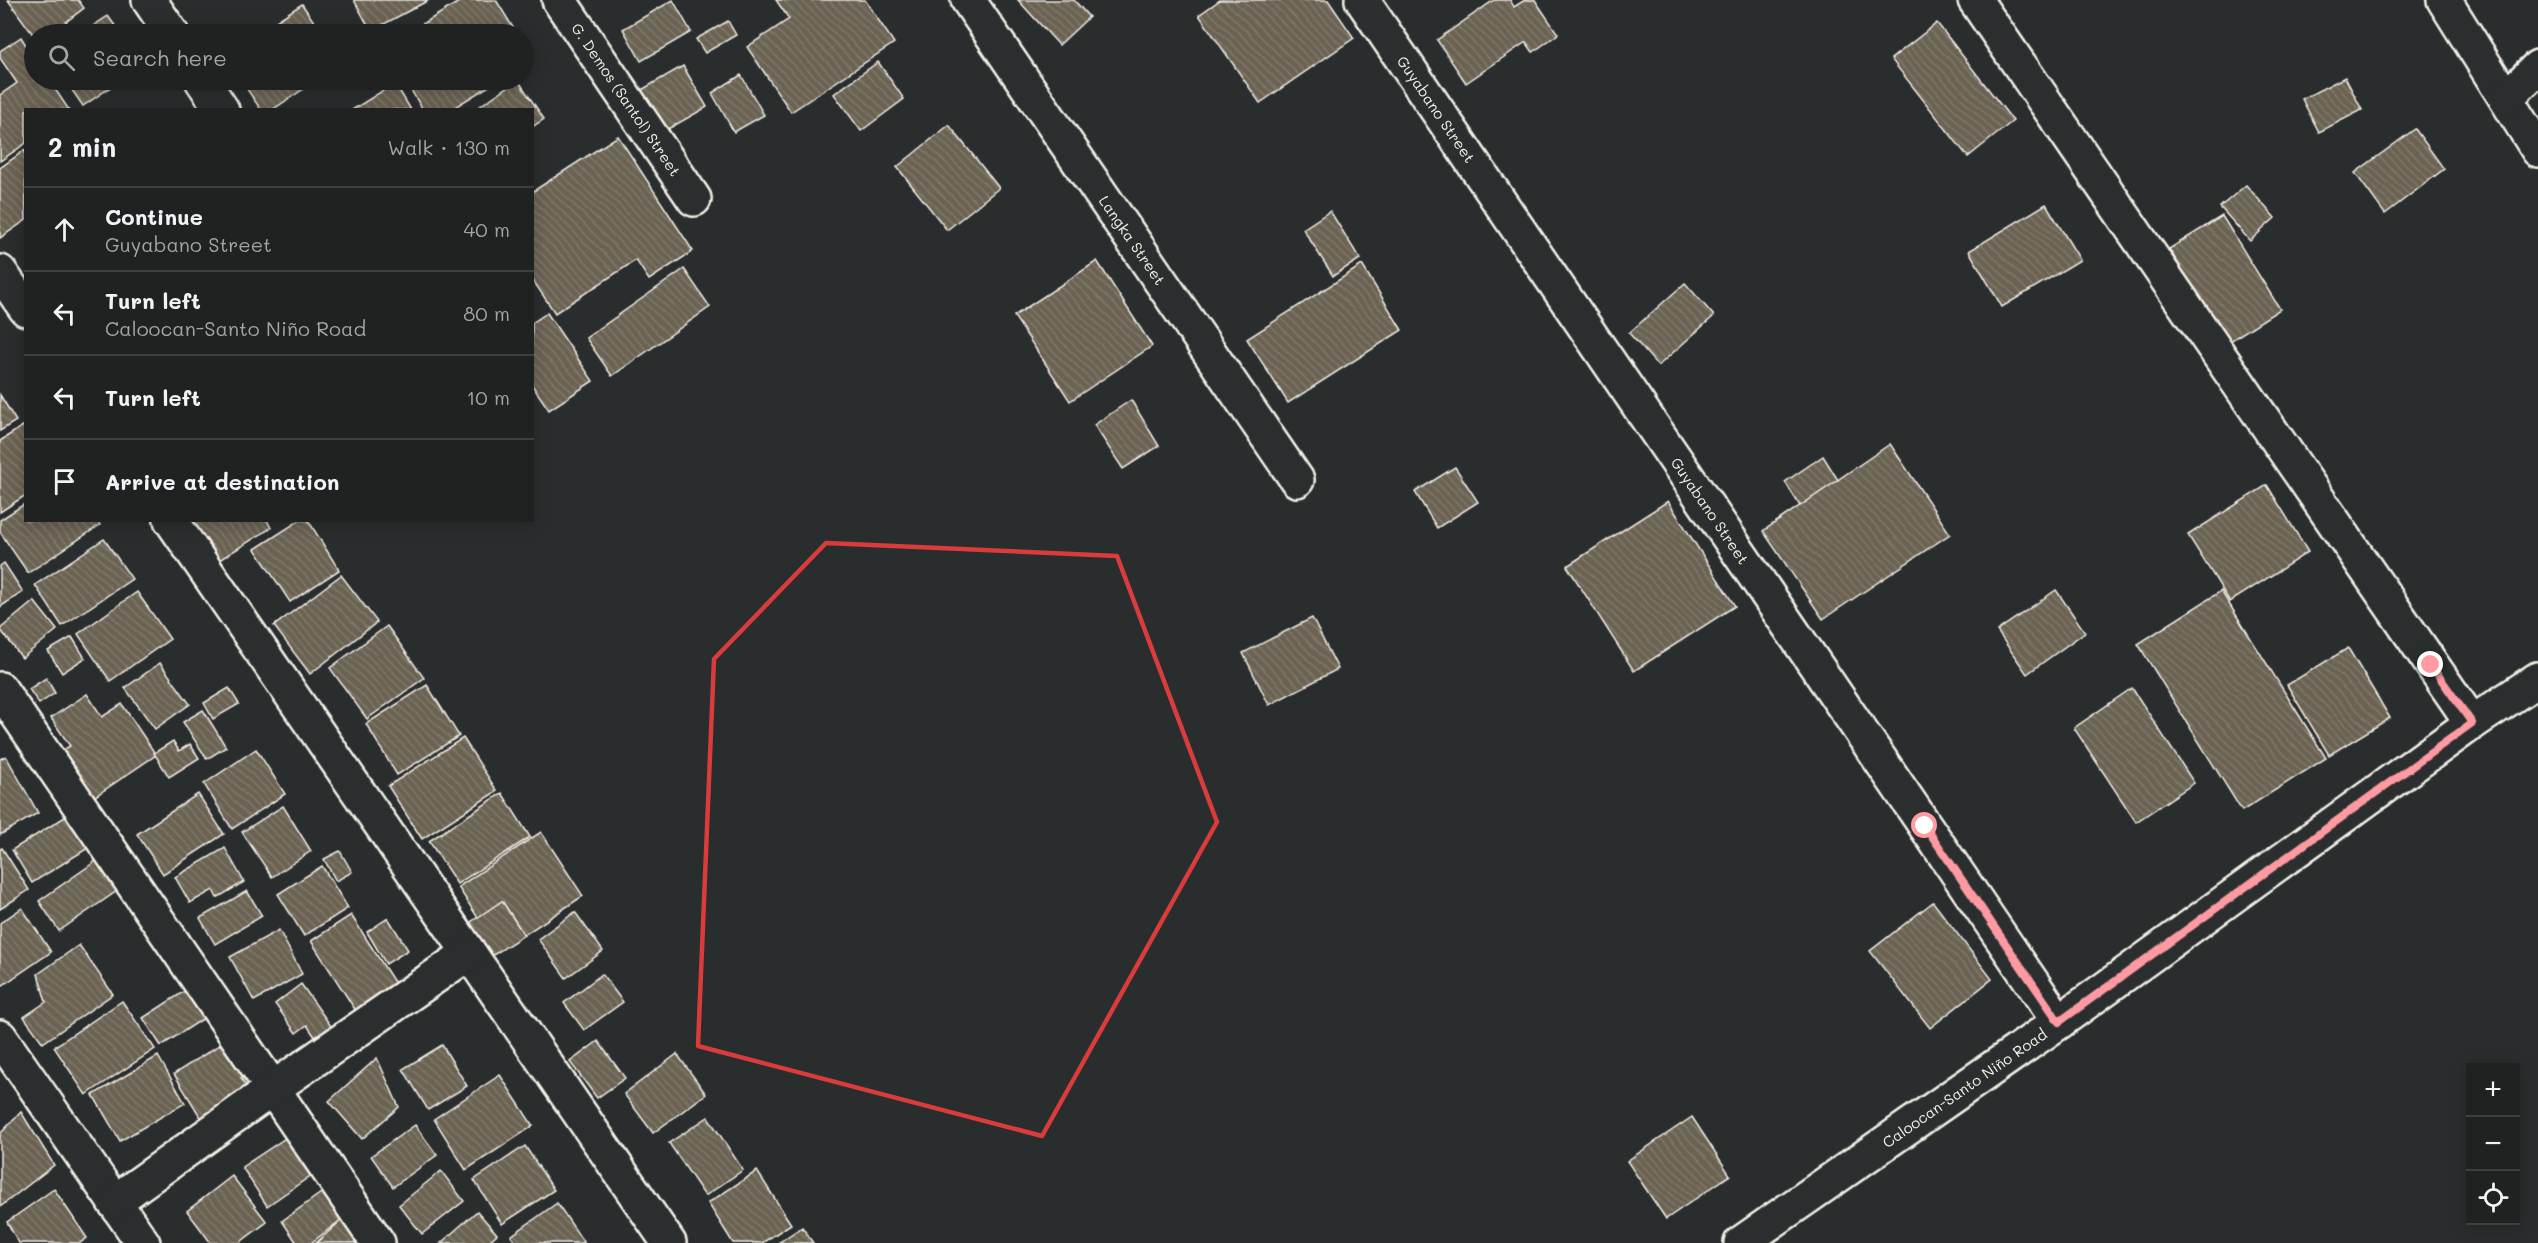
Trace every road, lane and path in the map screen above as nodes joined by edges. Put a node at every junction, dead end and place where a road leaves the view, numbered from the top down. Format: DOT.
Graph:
graph roads {
  1 [pos="149,0"];
  2 [pos="559,0"];
  3 [pos="968,0"];
  4 [pos="1362,0"];
  5 [pos="1975,0"];
  6 [pos="2444,0"];
  7 [pos="165,24"];
  8 [pos="2538,67"];
  9 [pos="209,90"];
  10 [pos="2506,98"];
  11 [pos="221,108"];
  12 [pos="2538,150"];
  13 [pos="694,199"];
  14 [pos="1297,480"];
  15 [pos="172,522"];
  16 [pos="2538,679"];
  17 [pos="0,688"];
  18 [pos="2472,723"];
  19 [pos="469,953"];
  20 [pos="2059,1022"];
  21 [pos="0,1037"];
  22 [pos="272,1089"];
  23 [pos="114,1202"];
  24 [pos="143,1243"];
  25 [pos="378,1243"];
  26 [pos="669,1243"];
  27 [pos="1740,1243"];
  1 -- 7 [label="street"];
  2 -- 13 [label="street, G. Demos (Santol) Street"];
  3 -- 14 [label="street, Langka Street"];
  4 -- 20 [label="street, Guyabano Street"];
  5 -- 18 [label="street"];
  6 -- 10 [label="street"];
  8 -- 10 [label="street"];
  9 -- 11 [label="street"];
  10 -- 12 [label="street"];
  15 -- 19 [label="street"];
  16 -- 18 [label="street, Caloocan-Santo Niño Road"];
  17 -- 22 [label="street"];
  18 -- 20 [label="street, Caloocan-Santo Niño Road"];
  19 -- 22 [label="street"];
  19 -- 26 [label="street"];
  20 -- 27 [label="street, Caloocan-Santo Niño Road"];
  21 -- 23 [label="street"];
  22 -- 23 [label="street"];
  22 -- 25 [label="street"];
  23 -- 24 [label="street"];
}
